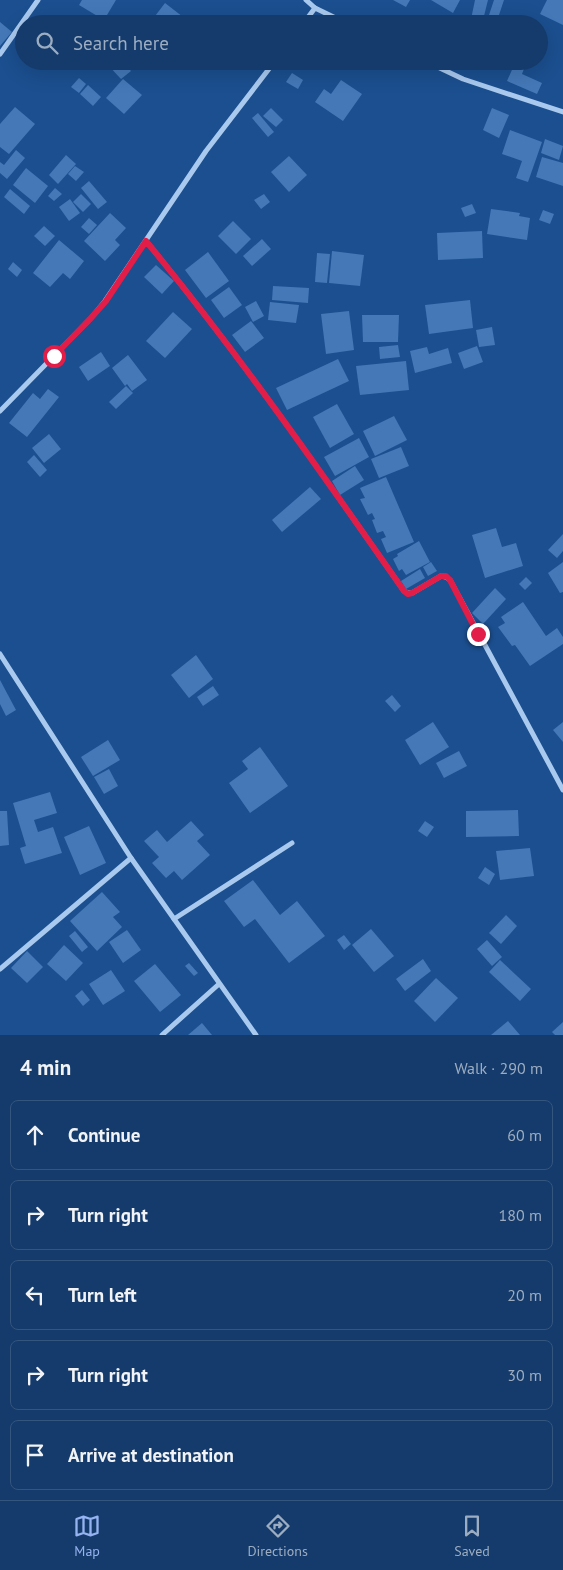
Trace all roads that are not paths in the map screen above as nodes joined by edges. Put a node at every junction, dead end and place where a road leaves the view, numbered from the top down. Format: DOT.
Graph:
graph roads {
  1 [pos="38,0"];
  2 [pos="306,0"];
  3 [pos="315,8"];
  4 [pos="27,15"];
  5 [pos="310,15"];
  6 [pos="329,15"];
  7 [pos="15,33"];
  8 [pos="0,54"];
  9 [pos="268,70"];
  10 [pos="444,70"];
  11 [pos="563,112"];
  12 [pos="146,241"];
  13 [pos="0,411"];
  14 [pos="0,654"];
  15 [pos="563,790"];
  16 [pos="292,843"];
  17 [pos="131,858"];
  18 [pos="174,919"];
  19 [pos="0,969"];
  20 [pos="219,984"];
  21 [pos="162,1035"];
  22 [pos="256,1035"];
  1 -- 4 [label="street"];
  2 -- 3 [label="street"];
  3 -- 5 [label="street"];
  3 -- 6 [label="street"];
  7 -- 8 [label="street"];
  9 -- 12 [label="street"];
  10 -- 11 [label="street"];
  12 -- 13 [label="street"];
  12 -- 15 [label="street"];
  14 -- 17 [label="street"];
  16 -- 18 [label="street"];
  17 -- 18 [label="street"];
  17 -- 19 [label="street"];
  18 -- 20 [label="street"];
  20 -- 21 [label="street"];
  20 -- 22 [label="street"];
}
